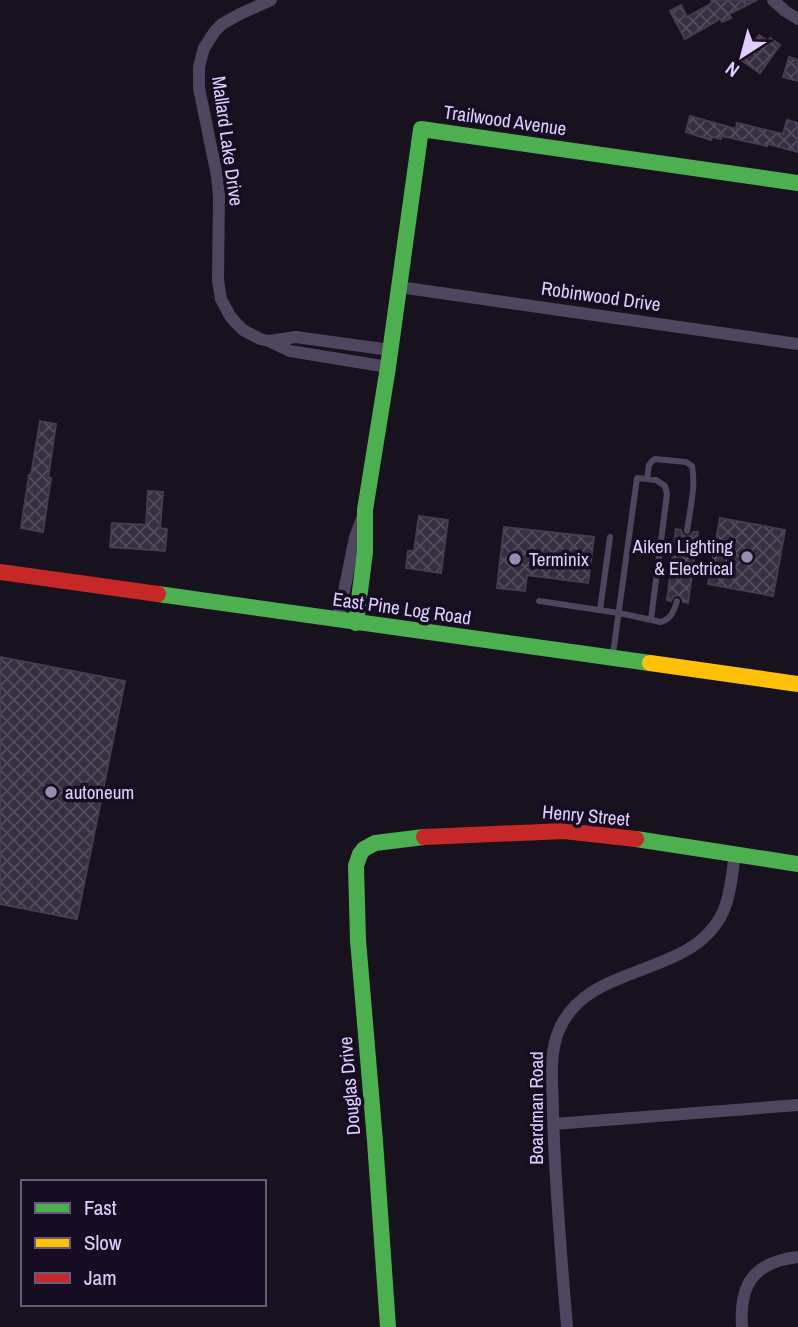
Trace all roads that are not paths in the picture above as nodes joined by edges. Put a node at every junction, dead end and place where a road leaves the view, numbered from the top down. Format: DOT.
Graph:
graph roads {
  1 [pos="271,0"];
  2 [pos="773,0"];
  3 [pos="798,19"];
  4 [pos="798,183"];
  5 [pos="399,287"];
  6 [pos="269,341"];
  7 [pos="798,344"];
  8 [pos="390,350"];
  9 [pos="388,367"];
  10 [pos="647,479"];
  11 [pos="365,510"];
  12 [pos="687,531"];
  13 [pos="610,537"];
  14 [pos="0,572"];
  15 [pos="539,601"];
  16 [pos="677,601"];
  17 [pos="600,610"];
  18 [pos="619,613"];
  19 [pos="651,619"];
  20 [pos="338,621"];
  21 [pos="356,623"];
  22 [pos="613,659"];
  23 [pos="798,684"];
  24 [pos="369,846"];
  25 [pos="735,855"];
  26 [pos="798,863"];
  27 [pos="798,1105"];
  28 [pos="554,1124"];
  29 [pos="798,1257"];
  30 [pos="388,1327"];
  31 [pos="567,1327"];
  32 [pos="742,1327"];
  1 -- 6 [label="street, Mallard Lake Drive"];
  2 -- 3 [label="street"];
  4 -- 5 [label="street, Trailwood Avenue"];
  5 -- 7 [label="street, Robinwood Drive"];
  5 -- 8 [label="street, Trailwood Avenue"];
  6 -- 8 [label="street"];
  6 -- 9 [label="street, Mallard Lake Drive"];
  8 -- 9 [label="street, Trailwood Avenue"];
  9 -- 11 [label="street, Trailwood Avenue"];
  10 -- 12 [label="lane"];
  10 -- 18 [label="lane"];
  10 -- 19 [label="lane"];
  11 -- 20 [label="street, Trailwood Avenue"];
  11 -- 21 [label="street, Trailwood Avenue"];
  13 -- 17 [label="lane"];
  14 -- 20 [label="street, East Pine Log Road"];
  15 -- 17 [label="lane"];
  16 -- 19 [label="lane"];
  17 -- 18 [label="lane"];
  18 -- 19 [label="lane"];
  18 -- 22 [label="lane"];
  20 -- 21 [label="street, East Pine Log Road"];
  21 -- 22 [label="street, East Pine Log Road"];
  22 -- 23 [label="street, East Pine Log Road"];
  24 -- 25 [label="street, Henry Street"];
  24 -- 30 [label="street, Douglas Drive"];
  25 -- 26 [label="street, Henry Street"];
  25 -- 28 [label="street, Boardman Road"];
  27 -- 28 [label="street"];
  28 -- 31 [label="street, Boardman Road"];
  29 -- 32 [label="street"];
}
